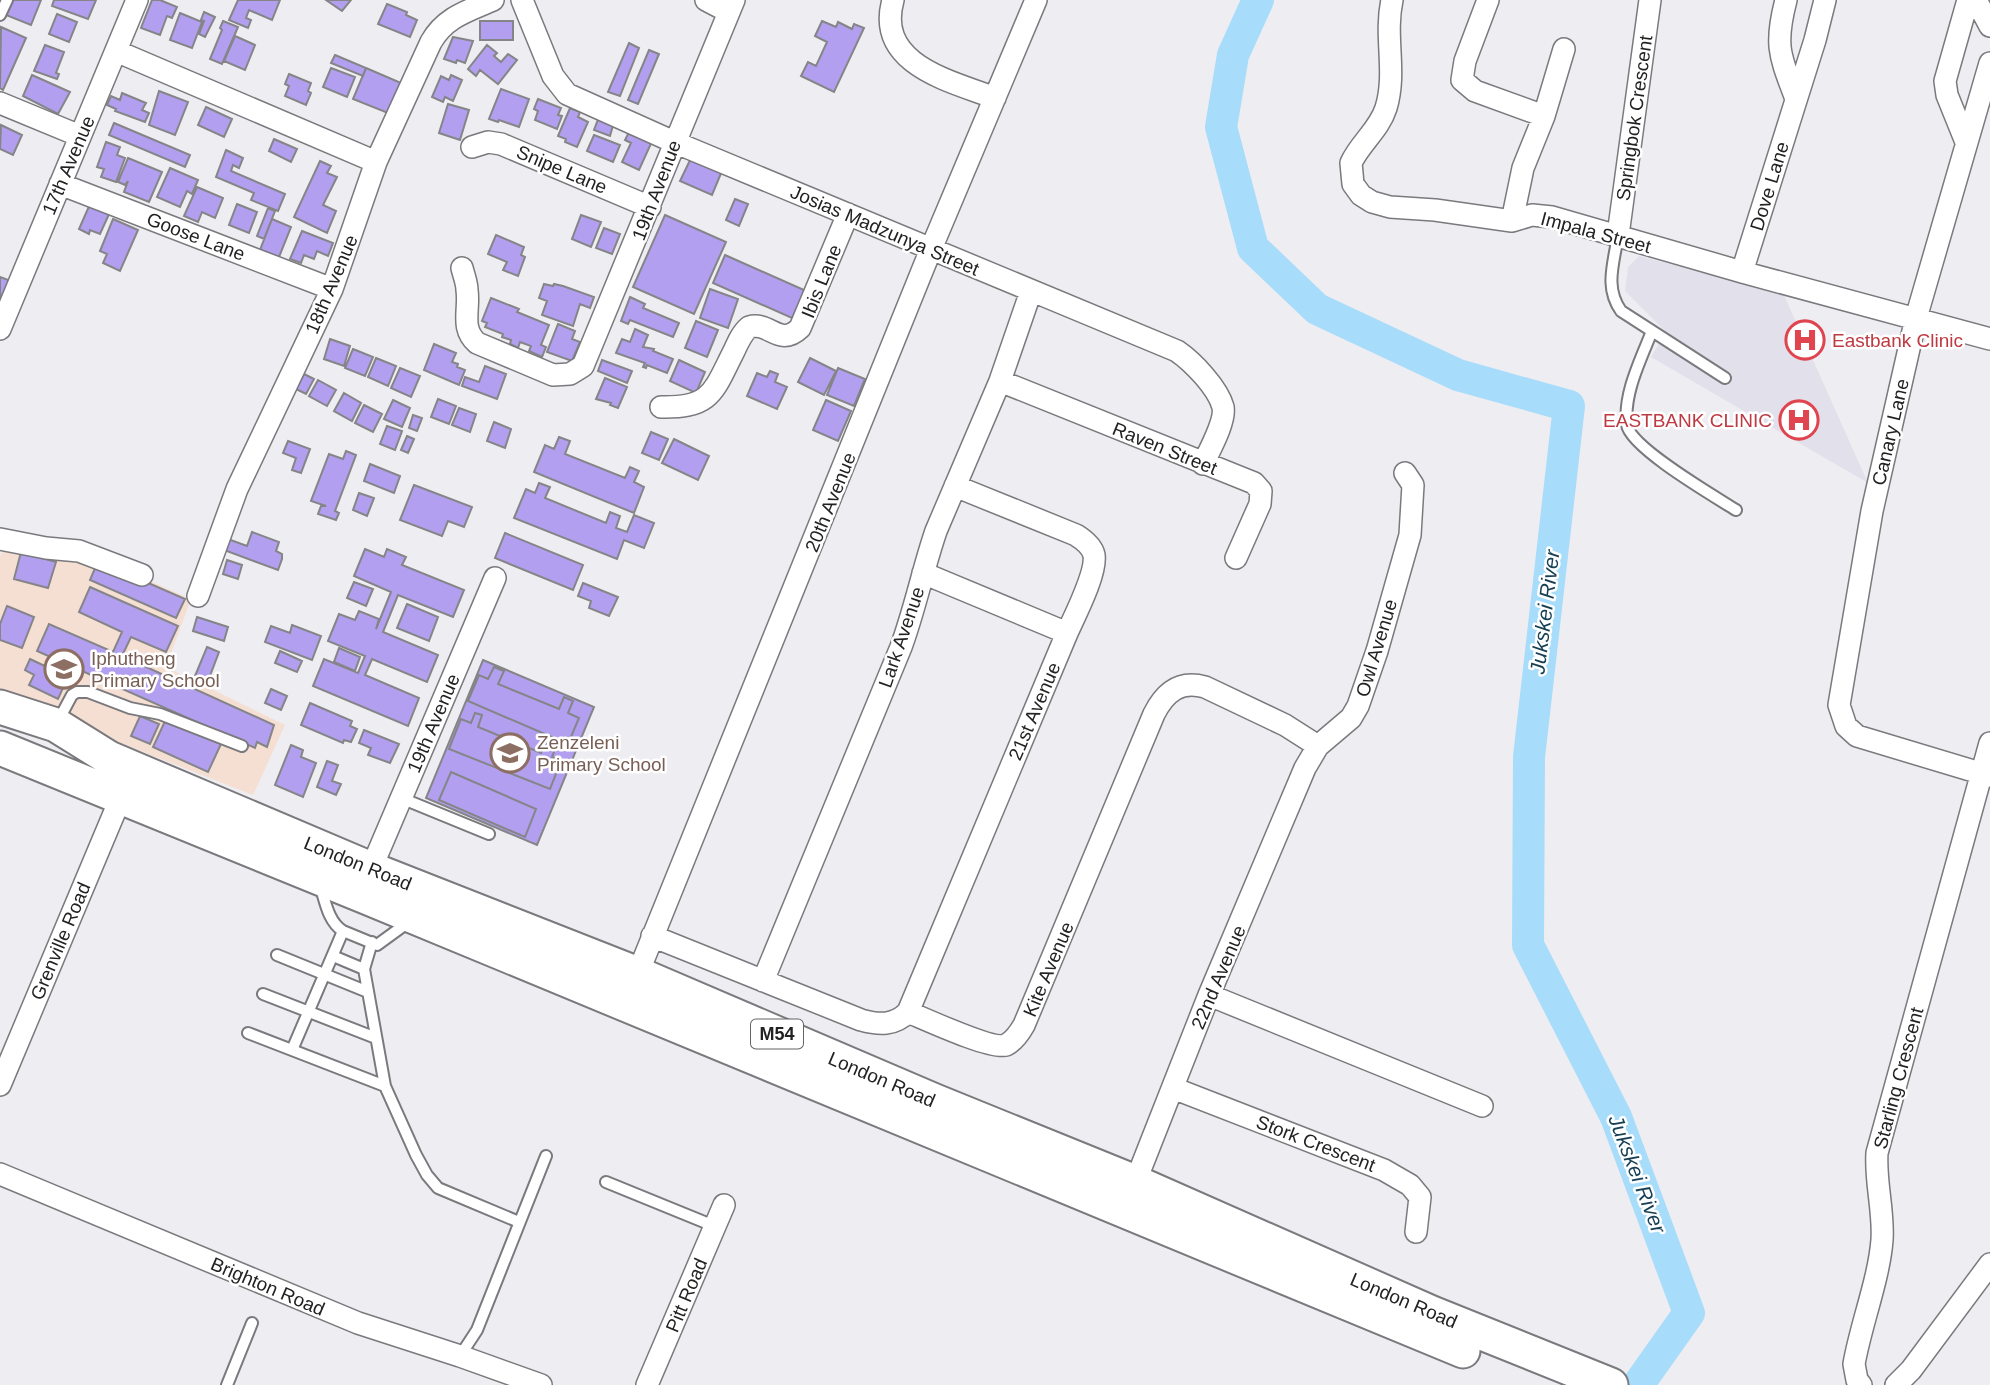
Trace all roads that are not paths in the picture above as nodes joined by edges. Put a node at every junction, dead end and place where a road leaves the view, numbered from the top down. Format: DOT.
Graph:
graph roads {
  1 [pos="7,0"];
  2 [pos="137,0"];
  3 [pos="494,0"];
  4 [pos="522,0"];
  5 [pos="706,0"];
  6 [pos="893,0"];
  7 [pos="1036,0"];
  8 [pos="1392,0"];
  9 [pos="1488,0"];
  10 [pos="1650,0"];
  11 [pos="1786,0"];
  12 [pos="1825,0"];
  13 [pos="1968,0"];
  14 [pos="1976,0"];
  15 [pos="732,6"];
  16 [pos="0,15"];
  17 [pos="1990,26"];
  18 [pos="1564,49"];
  19 [pos="116,51"];
  20 [pos="1990,63"];
  21 [pos="995,98"];
  22 [pos="1796,99"];
  23 [pos="0,103"];
  24 [pos="1544,116"];
  25 [pos="80,136"];
  26 [pos="674,142"];
  27 [pos="1966,142"];
  28 [pos="472,147"];
  29 [pos="376,162"];
  30 [pos="60,184"];
  31 [pos="650,207"];
  32 [pos="848,214"];
  33 [pos="1512,221"];
  34 [pos="1618,235"];
  35 [pos="931,249"];
  36 [pos="462,268"];
  37 [pos="1742,272"];
  38 [pos="331,289"];
  39 [pos="1031,291"];
  40 [pos="1916,318"];
  41 [pos="0,329"];
  42 [pos="1652,331"];
  43 [pos="1990,339"];
  44 [pos="1725,378"];
  45 [pos="1000,381"];
  46 [pos="661,407"];
  47 [pos="1203,464"];
  48 [pos="1405,473"];
  49 [pos="955,486"];
  50 [pos="1736,510"];
  51 [pos="0,539"];
  52 [pos="1236,558"];
  53 [pos="923,573"];
  54 [pos="142,575"];
  55 [pos="495,578"];
  56 [pos="198,596"];
  57 [pos="1067,633"];
  58 [pos="0,707"];
  59 [pos="56,725"];
  60 [pos="1990,743"];
  61 [pos="242,746"];
  62 [pos="1318,746"];
  63 [pos="0,748"];
  64 [pos="1986,774"];
  65 [pos="121,797"];
  66 [pos="401,798"];
  67 [pos="489,834"];
  68 [pos="371,869"];
  69 [pos="317,877"];
  70 [pos="415,918"];
  71 [pos="343,931"];
  72 [pos="652,936"];
  73 [pos="372,942"];
  74 [pos="277,955"];
  75 [pos="333,956"];
  76 [pos="363,969"];
  77 [pos="325,974"];
  78 [pos="763,981"];
  79 [pos="632,989"];
  80 [pos="368,992"];
  81 [pos="263,994"];
  82 [pos="1209,995"];
  83 [pos="309,1012"];
  84 [pos="908,1012"];
  85 [pos="248,1033"];
  86 [pos="376,1038"];
  87 [pos="292,1049"];
  88 [pos="0,1086"];
  89 [pos="385,1086"];
  90 [pos="1172,1088"];
  91 [pos="1482,1106"];
  92 [pos="546,1156"];
  93 [pos="0,1174"];
  94 [pos="606,1182"];
  95 [pos="1129,1196"];
  96 [pos="724,1205"];
  97 [pos="519,1222"];
  98 [pos="714,1226"];
  99 [pos="1416,1232"];
  100 [pos="1990,1264"];
  101 [pos="252,1323"];
  102 [pos="460,1356"];
  103 [pos="1546,1377"];
  104 [pos="227,1385"];
  105 [pos="541,1385"];
  106 [pos="648,1385"];
  107 [pos="1611,1385"];
  108 [pos="1861,1385"];
  109 [pos="1896,1385"];
  1 -- 16 [label="lane"];
  2 -- 19 [label="street, 17th Avenue"];
  3 -- 29 [label="street, 18th Avenue"];
  4 -- 26 [label="street, Josias Madzunya Street"];
  5 -- 15 [label="street"];
  6 -- 21 [label="street"];
  7 -- 21 [label="street, 20th Avenue"];
  8 -- 33 [label="street, Impala Street"];
  9 -- 24 [label="street"];
  10 -- 34 [label="street, Springbok Crescent"];
  11 -- 22 [label="street"];
  12 -- 22 [label="street, Dove Lane"];
  13 -- 27 [label="street"];
  14 -- 17 [label="street"];
  15 -- 26 [label="street, 19th Avenue"];
  18 -- 24 [label="street"];
  19 -- 25 [label="street, 17th Avenue"];
  19 -- 29 [label="street"];
  20 -- 27 [label="street, Canary Lane"];
  21 -- 35 [label="street, 20th Avenue"];
  22 -- 37 [label="street, Dove Lane"];
  23 -- 25 [label="street"];
  24 -- 33 [label="street"];
  25 -- 30 [label="street, 17th Avenue"];
  26 -- 31 [label="street, 19th Avenue"];
  26 -- 32 [label="street, Josias Madzunya Street"];
  27 -- 40 [label="street, Canary Lane"];
  28 -- 31 [label="street, Snipe Lane"];
  29 -- 38 [label="street, 18th Avenue"];
  30 -- 38 [label="street, Goose Lane"];
  30 -- 41 [label="street, 17th Avenue"];
  31 -- 36 [label="street, 19th Avenue"];
  32 -- 35 [label="street, Josias Madzunya Street"];
  32 -- 46 [label="street, Ibis Lane"];
  33 -- 34 [label="street, Impala Street"];
  34 -- 37 [label="street, Impala Street"];
  34 -- 42 [label="lane"];
  35 -- 39 [label="street, Josias Madzunya Street"];
  35 -- 72 [label="street, 20th Avenue"];
  37 -- 40 [label="street, Impala Street"];
  38 -- 56 [label="street, 18th Avenue"];
  39 -- 45 [label="street, Lark Avenue"];
  39 -- 47 [label="street, Josias Madzunya Street"];
  40 -- 43 [label="street, Impala Street"];
  40 -- 64 [label="street, Canary Lane"];
  42 -- 44 [label="lane"];
  42 -- 50 [label="lane"];
  45 -- 47 [label="street, Raven Street"];
  45 -- 49 [label="street, Lark Avenue"];
  47 -- 52 [label="street, Raven Street"];
  48 -- 62 [label="street, Owl Avenue"];
  49 -- 53 [label="street, Lark Avenue"];
  49 -- 57 [label="street, 21st Avenue"];
  51 -- 54 [label="street"];
  53 -- 57 [label="street"];
  53 -- 78 [label="street, Lark Avenue"];
  55 -- 66 [label="street, 19th Avenue"];
  57 -- 84 [label="street, 21st Avenue"];
  58 -- 59 [label="main road, London Road / M54"];
  59 -- 61 [label="lane"];
  59 -- 68 [label="main road, London Road / M54"];
  60 -- 64 [label="street, Starling Crescent"];
  62 -- 82 [label="street, 22nd Avenue"];
  62 -- 84 [label="street, Kite Avenue"];
  63 -- 65 [label="main road, London Road / M54"];
  64 -- 108 [label="street, Starling Crescent"];
  65 -- 69 [label="main road, London Road / M54"];
  65 -- 88 [label="street, Grenville Road"];
  66 -- 67 [label="lane"];
  66 -- 68 [label="street, 19th Avenue"];
  68 -- 79 [label="main road, London Road / M54"];
  69 -- 70 [label="main road, London Road / M54"];
  69 -- 71 [label="lane"];
  70 -- 73 [label="lane"];
  70 -- 79 [label="main road, London Road / M54"];
  71 -- 73 [label="lane"];
  71 -- 75 [label="lane"];
  72 -- 78 [label="street"];
  72 -- 79 [label="street, 20th Avenue"];
  73 -- 76 [label="lane"];
  74 -- 77 [label="lane"];
  75 -- 76 [label="lane"];
  75 -- 77 [label="lane"];
  76 -- 80 [label="lane"];
  77 -- 80 [label="lane"];
  77 -- 83 [label="lane"];
  78 -- 84 [label="street"];
  79 -- 95 [label="main road, London Road / M54"];
  80 -- 86 [label="lane"];
  81 -- 83 [label="lane"];
  82 -- 90 [label="street, 22nd Avenue"];
  82 -- 91 [label="street"];
  83 -- 86 [label="lane"];
  83 -- 87 [label="lane"];
  85 -- 87 [label="lane"];
  86 -- 89 [label="lane"];
  87 -- 89 [label="lane"];
  89 -- 97 [label="lane"];
  90 -- 95 [label="street, 22nd Avenue"];
  90 -- 99 [label="street, Stork Crescent"];
  92 -- 97 [label="lane"];
  93 -- 102 [label="street, Brighton Road"];
  94 -- 98 [label="lane"];
  95 -- 103 [label="main road, London Road / M54"];
  96 -- 98 [label="street, Pitt Road"];
  97 -- 102 [label="lane"];
  98 -- 106 [label="street, Pitt Road"];
  100 -- 109 [label="street"];
  101 -- 104 [label="lane"];
  102 -- 105 [label="street, Brighton Road"];
  103 -- 107 [label="main road, London Road / M54"];
}
